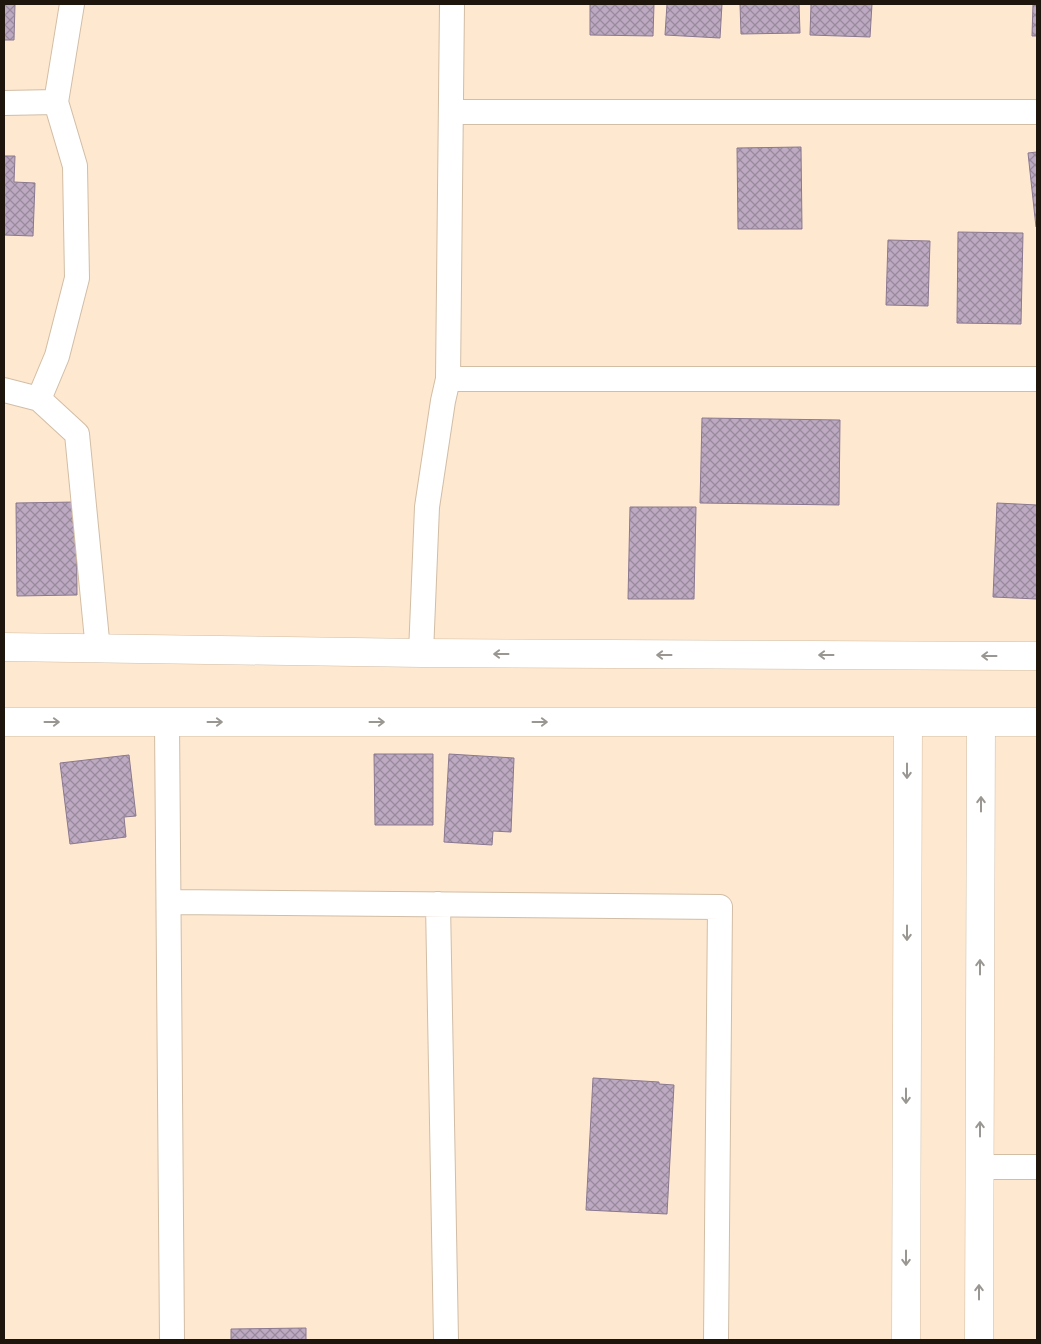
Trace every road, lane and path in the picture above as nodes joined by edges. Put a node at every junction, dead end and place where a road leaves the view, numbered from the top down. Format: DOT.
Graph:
graph roads {
  1 [pos="72,4"];
  2 [pos="452,4"];
  3 [pos="56,102"];
  4 [pos="4,104"];
  5 [pos="451,112"];
  6 [pos="1037,112"];
  7 [pos="448,379"];
  8 [pos="1037,380"];
  9 [pos="4,390"];
  10 [pos="39,399"];
  11 [pos="4,648"];
  12 [pos="98,650"];
  13 [pos="421,653"];
  14 [pos="1037,656"];
  15 [pos="4,722"];
  16 [pos="167,722"];
  17 [pos="908,722"];
  18 [pos="981,722"];
  19 [pos="1037,722"];
  20 [pos="169,902"];
  21 [pos="438,904"];
  22 [pos="980,1167"];
  23 [pos="1037,1167"];
  24 [pos="172,1340"];
  25 [pos="446,1340"];
  26 [pos="716,1340"];
  27 [pos="906,1340"];
  28 [pos="979,1340"];
  1 -- 3 [label="street"];
  2 -- 5 [label="street"];
  3 -- 4 [label="street"];
  3 -- 10 [label="street"];
  5 -- 6 [label="street"];
  5 -- 7 [label="street"];
  7 -- 8 [label="street"];
  7 -- 13 [label="street"];
  9 -- 10 [label="street"];
  10 -- 12 [label="street"];
  11 -- 12 [label="street"];
  12 -- 13 [label="street"];
  14 -- 13 [label="street, one-way"];
  15 -- 16 [label="street, one-way"];
  16 -- 17 [label="street, one-way"];
  16 -- 20 [label="street"];
  17 -- 18 [label="street"];
  17 -- 27 [label="street, one-way"];
  18 -- 19 [label="street"];
  22 -- 18 [label="street, one-way"];
  20 -- 21 [label="street"];
  20 -- 24 [label="street"];
  21 -- 25 [label="street"];
  21 -- 26 [label="street"];
  22 -- 23 [label="street"];
  28 -- 22 [label="street, one-way"];
}
